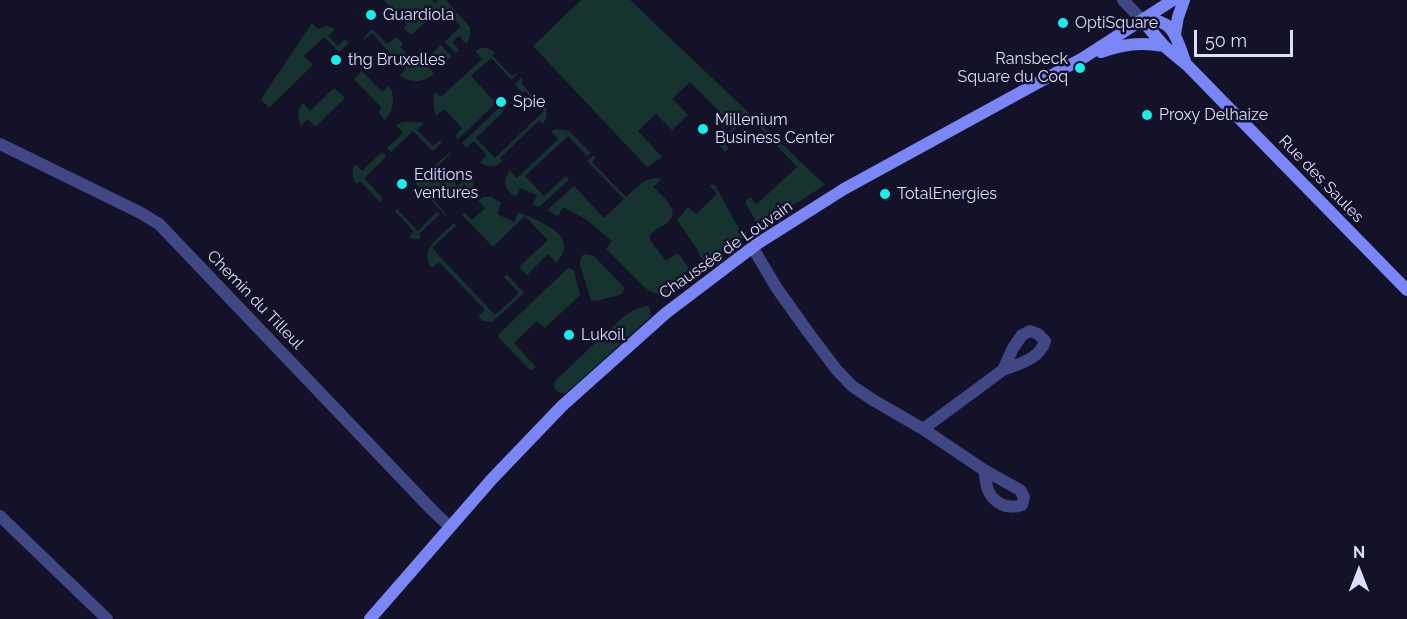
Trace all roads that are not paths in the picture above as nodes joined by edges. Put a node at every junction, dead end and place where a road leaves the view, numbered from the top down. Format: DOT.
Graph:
graph roads {
  1 [pos="1123,0"];
  2 [pos="1173,0"];
  3 [pos="1184,0"];
  4 [pos="1142,20"];
  5 [pos="1175,34"];
  6 [pos="1164,46"];
  7 [pos="1083,58"];
  8 [pos="1187,65"];
  9 [pos="0,144"];
  10 [pos="753,248"];
  11 [pos="1407,290"];
  12 [pos="1003,370"];
  13 [pos="923,429"];
  14 [pos="984,470"];
  15 [pos="0,516"];
  16 [pos="450,527"];
  17 [pos="107,619"];
  18 [pos="370,619"];
  1 -- 4 [label="street"];
  2 -- 4 [label="main road, Chaussée de Louvain"];
  3 -- 5 [label="main road"];
  4 -- 5 [label="main road"];
  4 -- 6 [label="main road, Rue des Saules"];
  4 -- 7 [label="main road, Chaussée de Louvain"];
  5 -- 8 [label="main road, Rue des Saules"];
  6 -- 7 [label="main road"];
  6 -- 8 [label="main road, Rue des Saules"];
  7 -- 10 [label="main road, Chaussée de Louvain"];
  8 -- 11 [label="main road, Rue des Saules"];
  9 -- 16 [label="street, Chemin du Tilleul"];
  10 -- 13 [label="street"];
  10 -- 16 [label="main road, Chaussée de Louvain"];
  12 -- 13 [label="street"];
  13 -- 14 [label="street"];
  15 -- 17 [label="street"];
  16 -- 18 [label="main road, Chaussée de Louvain"];
}
